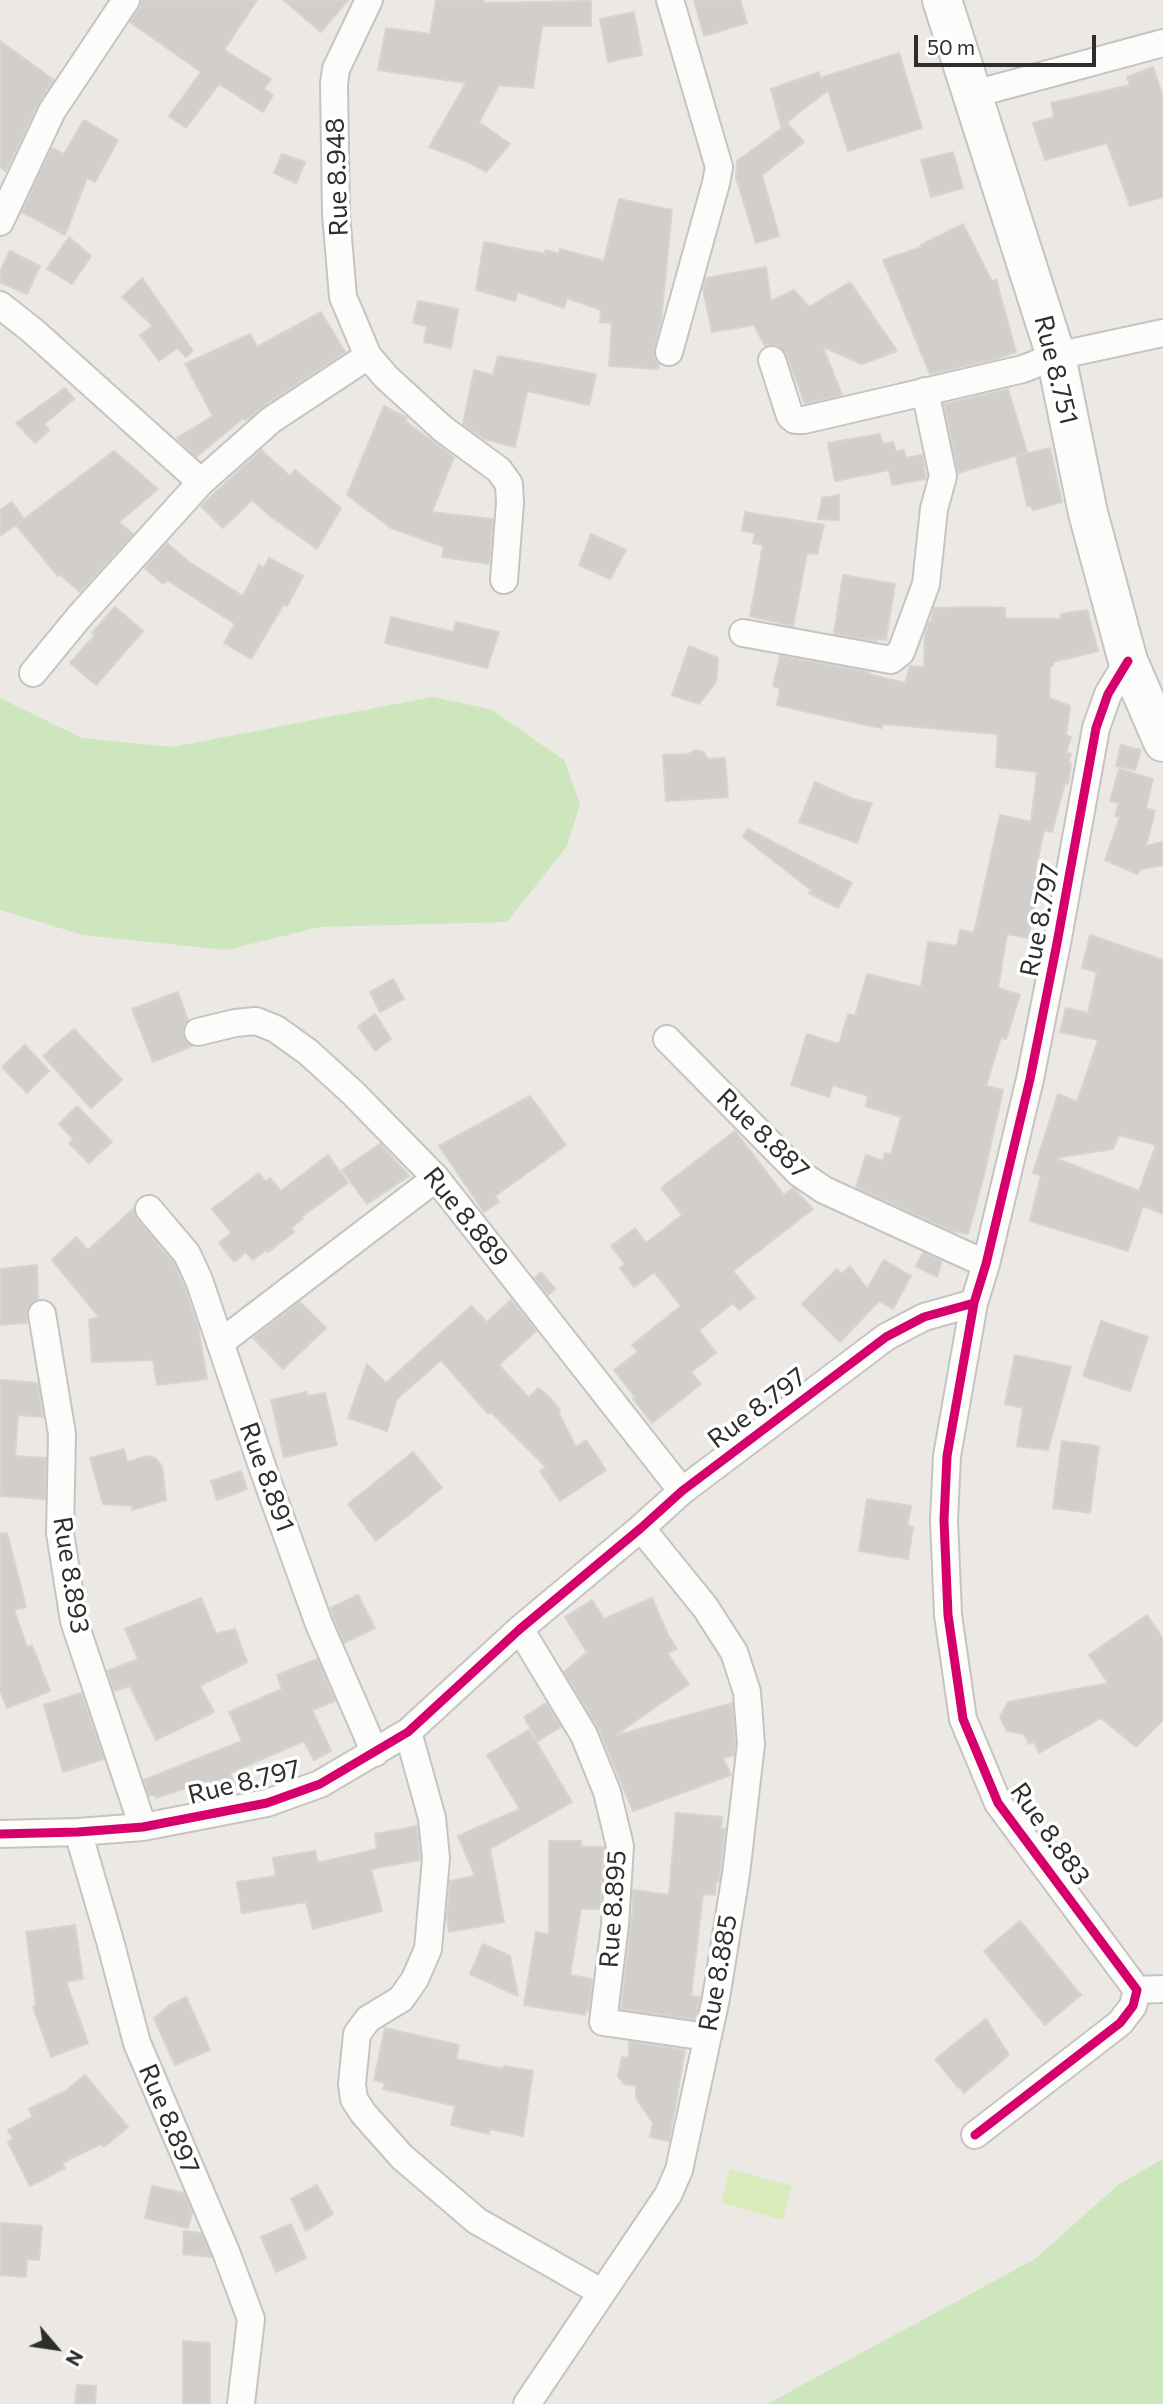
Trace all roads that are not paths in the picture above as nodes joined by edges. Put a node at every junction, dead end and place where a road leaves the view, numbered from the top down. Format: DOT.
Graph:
graph roads {
  1 [pos="126,0"];
  2 [pos="369,0"];
  3 [pos="670,0"];
  4 [pos="942,0"];
  5 [pos="1163,43"];
  6 [pos="974,94"];
  7 [pos="0,222"];
  8 [pos="0,305"];
  9 [pos="1163,333"];
  10 [pos="668,352"];
  11 [pos="368,356"];
  12 [pos="1056,356"];
  13 [pos="772,360"];
  14 [pos="925,391"];
  15 [pos="201,482"];
  16 [pos="504,580"];
  17 [pos="743,633"];
  18 [pos="1128,661"];
  19 [pos="33,673"];
  20 [pos="1163,742"];
  21 [pos="198,1032"];
  22 [pos="667,1040"];
  23 [pos="436,1178"];
  24 [pos="149,1209"];
  25 [pos="986,1264"];
  26 [pos="974,1303"];
  27 [pos="42,1314"];
  28 [pos="220,1343"];
  29 [pos="682,1491"];
  30 [pos="641,1528"];
  31 [pos="520,1629"];
  32 [pos="408,1732"];
  33 [pos="375,1753"];
  34 [pos="144,1827"];
  35 [pos="78,1832"];
  36 [pos="0,1834"];
  37 [pos="1163,1989"];
  38 [pos="1137,1990"];
  39 [pos="707,2037"];
  40 [pos="975,2135"];
  41 [pos="601,2292"];
  42 [pos="241,2404"];
  43 [pos="527,2404"];
  1 -- 7 [label="street"];
  2 -- 11 [label="street, Rue 8.948"];
  3 -- 10 [label="street"];
  4 -- 6 [label="main road, Rue 8.751"];
  5 -- 6 [label="street"];
  6 -- 12 [label="main road, Rue 8.751"];
  8 -- 15 [label="street"];
  9 -- 12 [label="street"];
  11 -- 15 [label="street"];
  11 -- 16 [label="street, Rue 8.948"];
  12 -- 14 [label="street"];
  12 -- 18 [label="main road, Rue 8.751"];
  13 -- 14 [label="street"];
  14 -- 17 [label="street"];
  15 -- 19 [label="street"];
  18 -- 20 [label="main road, Rue 8.751"];
  18 -- 25 [label="street, Rue 8.797"];
  21 -- 23 [label="street, Rue 8.889"];
  22 -- 25 [label="street, Rue 8.887"];
  23 -- 28 [label="street"];
  23 -- 29 [label="street, Rue 8.889"];
  24 -- 28 [label="street, Rue 8.891"];
  25 -- 26 [label="street, Rue 8.797"];
  26 -- 29 [label="street, Rue 8.797"];
  26 -- 38 [label="street, Rue 8.883"];
  27 -- 34 [label="street, Rue 8.893"];
  28 -- 33 [label="street, Rue 8.891"];
  29 -- 30 [label="street, Rue 8.797"];
  30 -- 31 [label="street, Rue 8.797"];
  30 -- 39 [label="street, Rue 8.885"];
  31 -- 32 [label="street, Rue 8.797"];
  31 -- 39 [label="street, Rue 8.895"];
  32 -- 33 [label="street, Rue 8.797"];
  32 -- 41 [label="street"];
  33 -- 34 [label="street, Rue 8.797"];
  34 -- 35 [label="street, Rue 8.797"];
  35 -- 36 [label="street, Rue 8.797"];
  35 -- 42 [label="street, Rue 8.897"];
  37 -- 38 [label="street"];
  38 -- 40 [label="street"];
  39 -- 41 [label="street, Rue 8.885"];
  41 -- 43 [label="street, Rue 8.885"];
}
